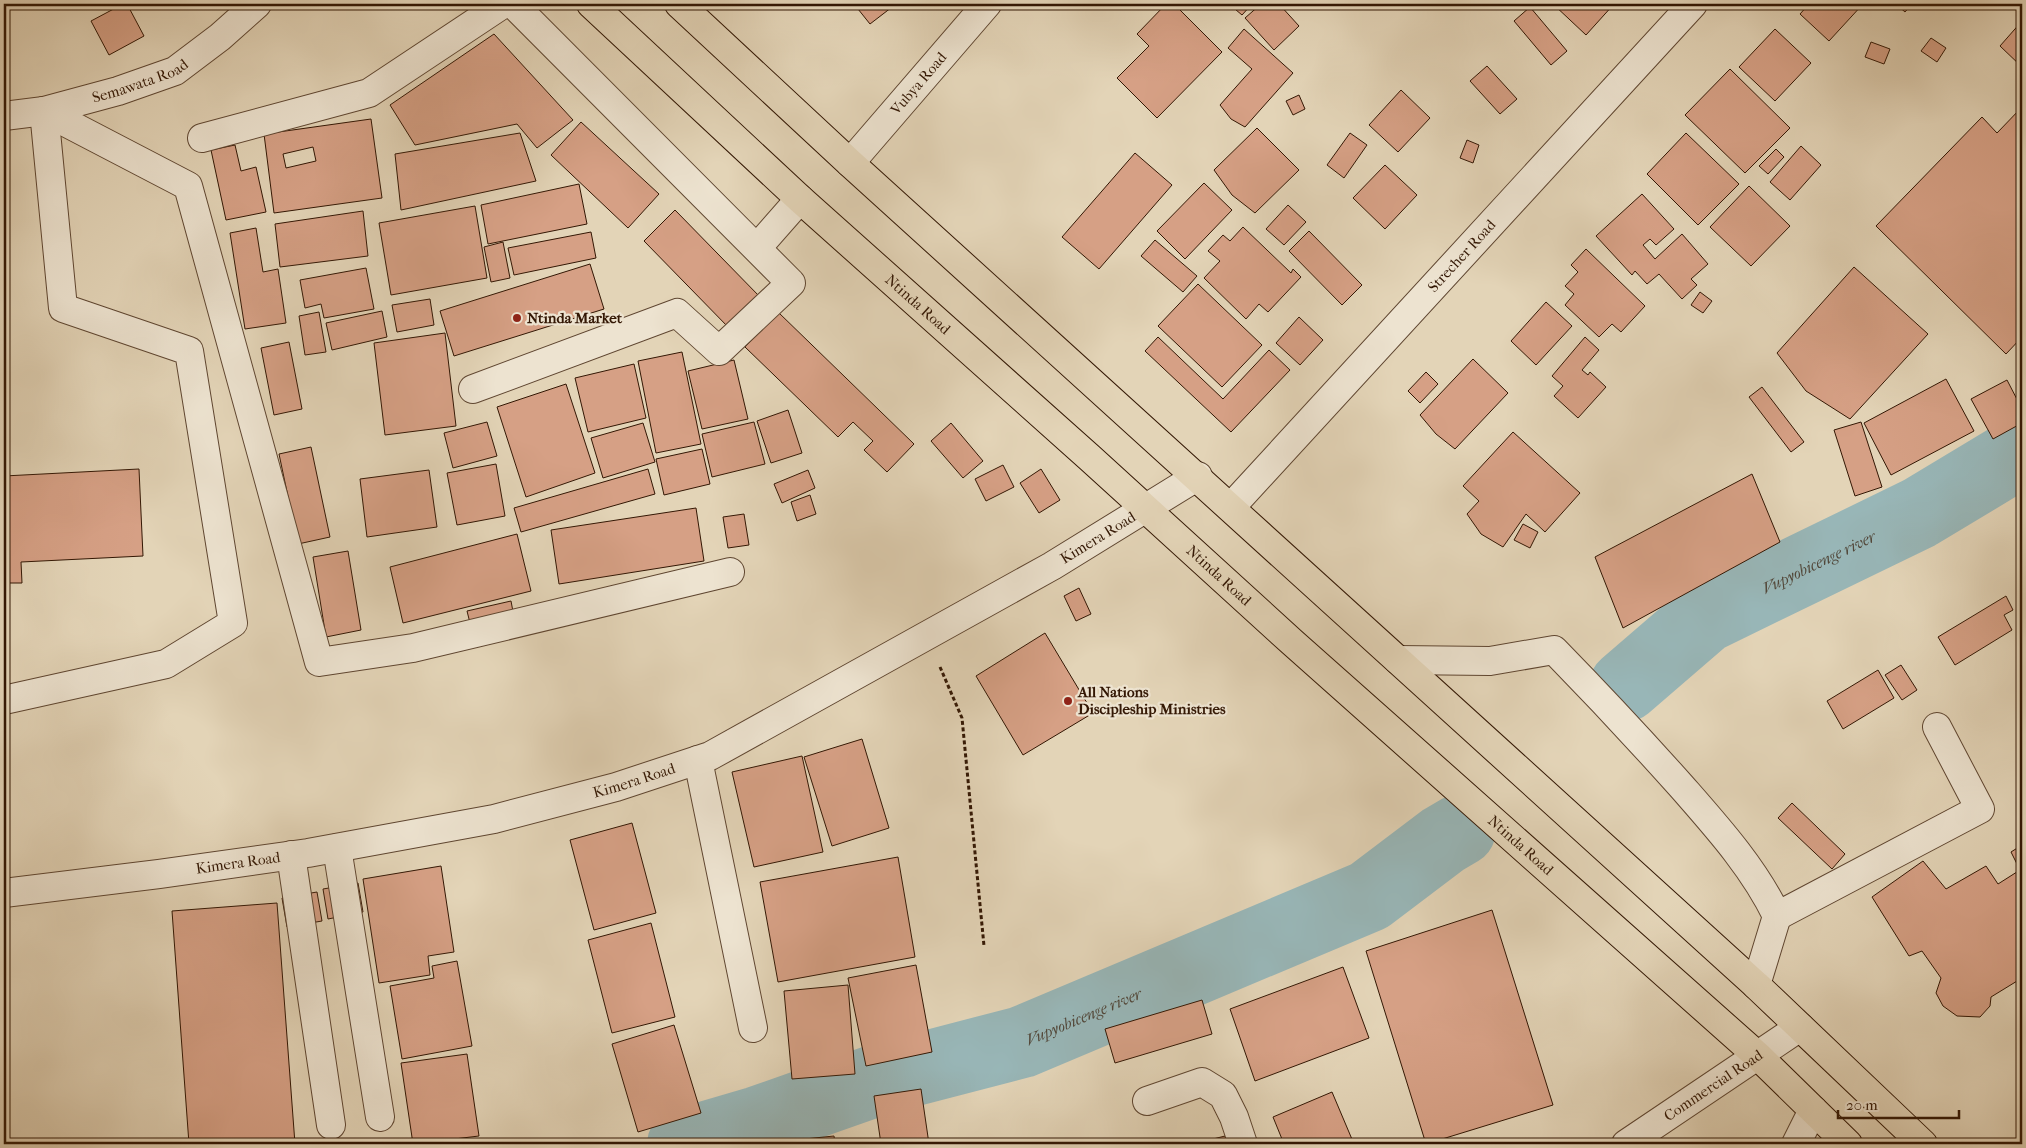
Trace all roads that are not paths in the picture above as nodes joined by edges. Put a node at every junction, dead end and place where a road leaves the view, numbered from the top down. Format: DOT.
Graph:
graph roads {
  1 [pos="257,4"];
  2 [pos="503,4"];
  3 [pos="513,4"];
  4 [pos="591,4"];
  5 [pos="679,4"];
  6 [pos="987,4"];
  7 [pos="1693,4"];
  8 [pos="44,111"];
  9 [pos="4,116"];
  10 [pos="202,138"];
  11 [pos="850,162"];
  12 [pos="800,199"];
  13 [pos="757,248"];
  14 [pos="473,389"];
  15 [pos="1198,476"];
  16 [pos="1231,507"];
  17 [pos="1146,509"];
  18 [pos="730,572"];
  19 [pos="1398,660"];
  20 [pos="4,700"];
  21 [pos="1937,727"];
  22 [pos="698,760"];
  23 [pos="337,848"];
  24 [pos="291,855"];
  25 [pos="4,893"];
  26 [pos="1778,916"];
  27 [pos="1756,986"];
  28 [pos="1800,1027"];
  29 [pos="753,1028"];
  30 [pos="1759,1056"];
  31 [pos="1147,1102"];
  32 [pos="1813,1110"];
  33 [pos="380,1117"];
  34 [pos="331,1125"];
  35 [pos="1243,1144"];
  36 [pos="1626,1144"];
  37 [pos="1796,1144"];
  38 [pos="1848,1144"];
  39 [pos="1923,1144"];
  1 -- 8 [label="street, Semawata Road"];
  2 -- 10 [label="street"];
  3 -- 13 [label="street"];
  4 -- 12 [label="main road, Ntinda Road"];
  5 -- 11 [label="main road"];
  6 -- 11 [label="street, Vubya Road"];
  7 -- 16 [label="street, Strecher Road"];
  8 -- 9 [label="street, Semawata Road"];
  8 -- 18 [label="street"];
  8 -- 20 [label="street"];
  11 -- 15 [label="main road"];
  12 -- 13 [label="street"];
  12 -- 17 [label="main road, Ntinda Road"];
  13 -- 14 [label="street"];
  15 -- 16 [label="main road"];
  15 -- 17 [label="street, Kimera Road"];
  16 -- 19 [label="main road"];
  17 -- 22 [label="street, Kimera Road"];
  17 -- 30 [label="main road, Ntinda Road"];
  19 -- 26 [label="street"];
  19 -- 27 [label="main road"];
  21 -- 26 [label="street"];
  22 -- 23 [label="street, Kimera Road"];
  22 -- 29 [label="street"];
  23 -- 24 [label="street, Kimera Road"];
  23 -- 33 [label="street"];
  24 -- 25 [label="street, Kimera Road"];
  24 -- 34 [label="street"];
  26 -- 27 [label="street"];
  27 -- 28 [label="main road"];
  28 -- 30 [label="street, Commercial Road"];
  28 -- 39 [label="main road"];
  30 -- 32 [label="main road, Ntinda Road"];
  30 -- 36 [label="street, Commercial Road"];
  31 -- 35 [label="street"];
  32 -- 37 [label="street"];
  32 -- 38 [label="main road, Ntinda Road"];
}
